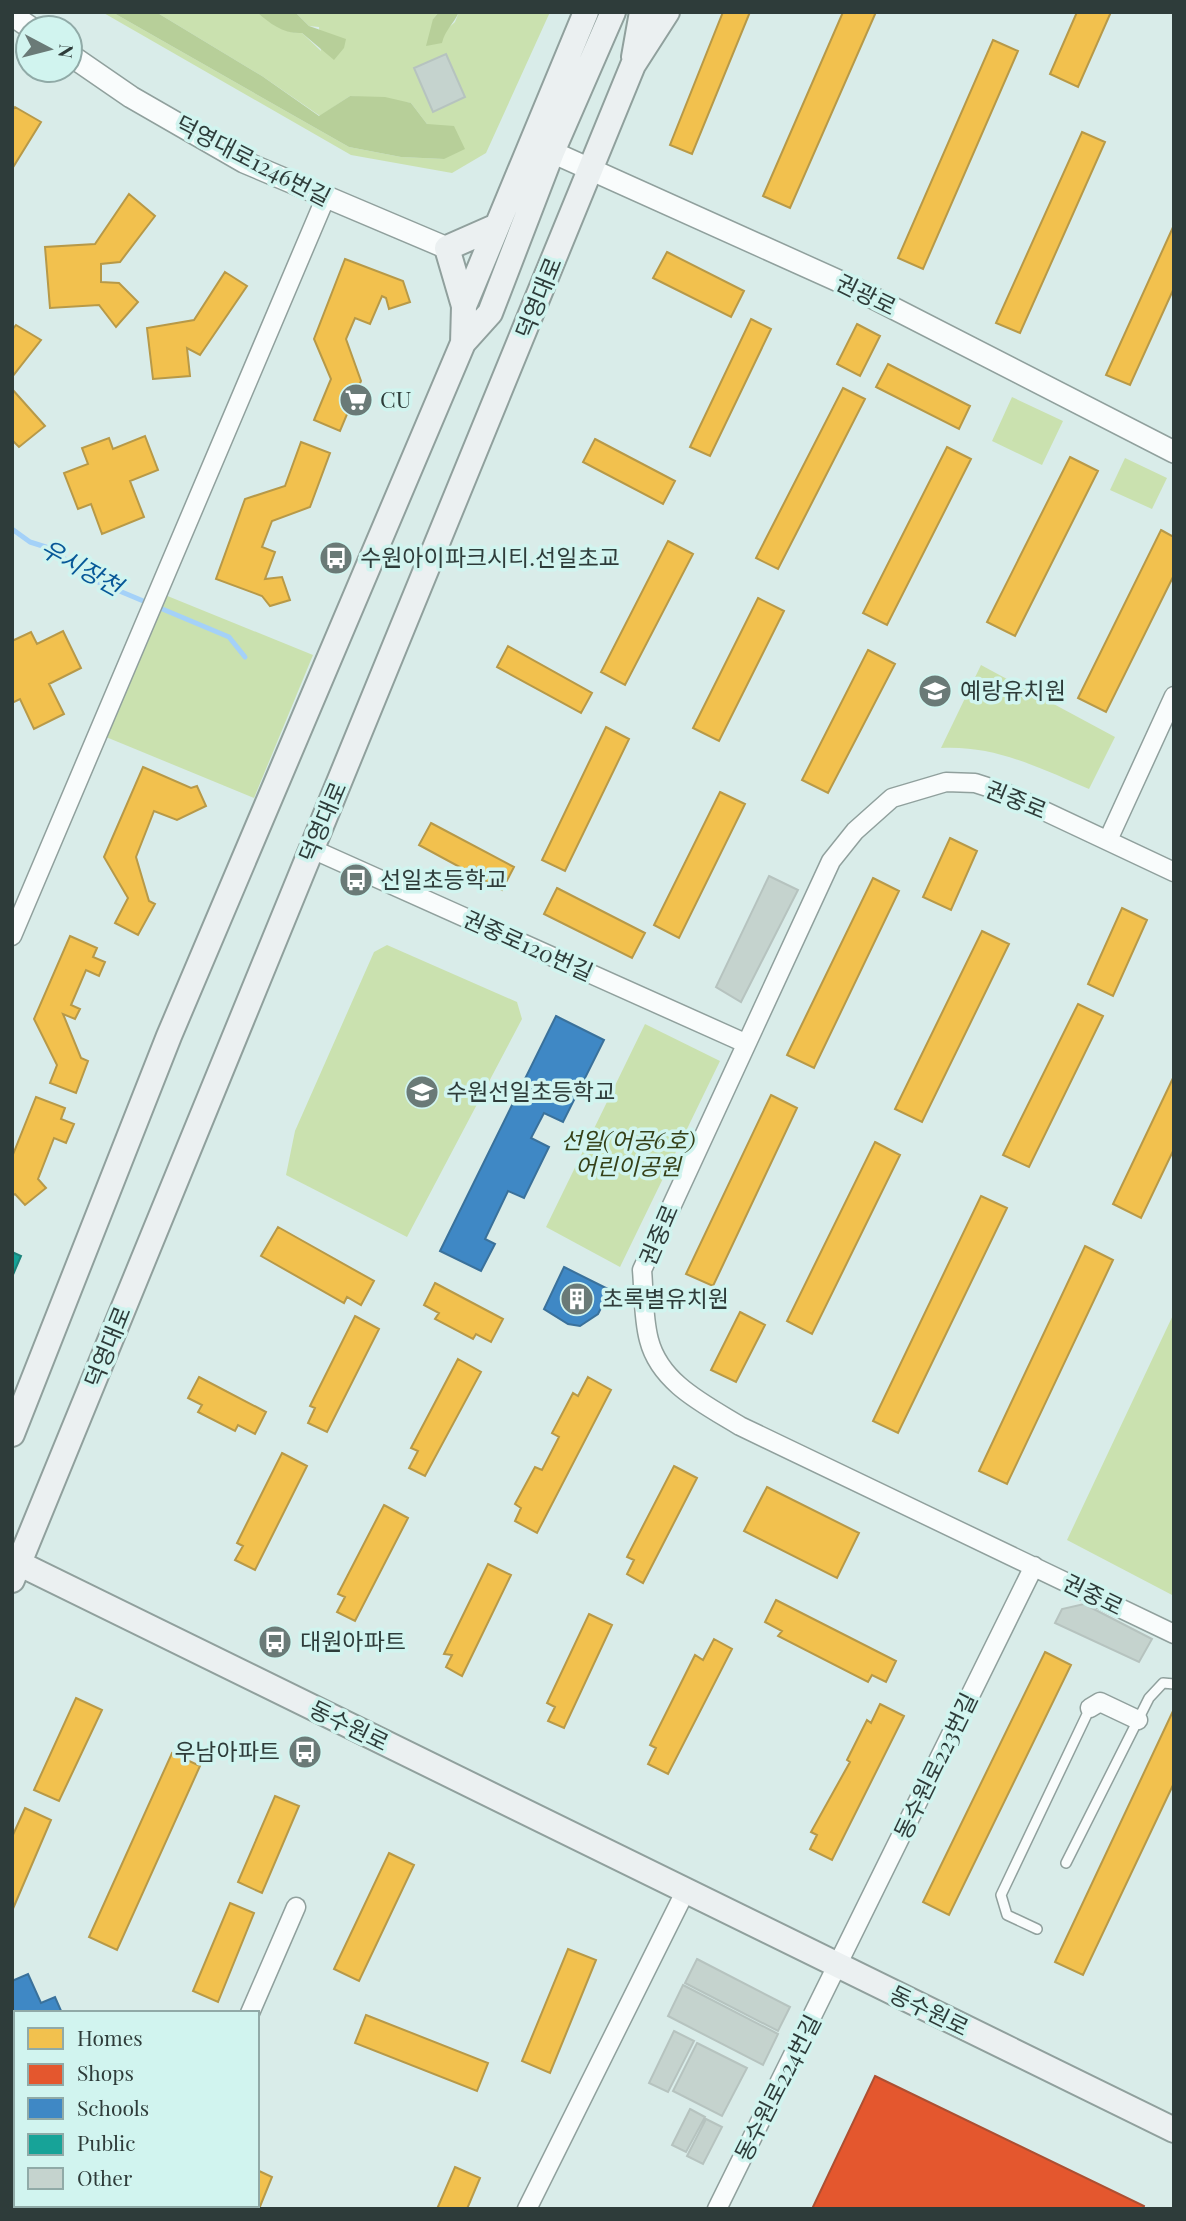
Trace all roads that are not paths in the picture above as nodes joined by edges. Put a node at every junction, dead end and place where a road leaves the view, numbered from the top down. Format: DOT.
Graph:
graph roads {
  1 [pos="586,12"];
  2 [pos="613,12"];
  3 [pos="642,12"];
  4 [pos="667,12"];
  5 [pos="84,65"];
  6 [pos="633,65"];
  7 [pos="552,152"];
  8 [pos="593,168"];
  9 [pos="325,199"];
  10 [pos="497,226"];
  11 [pos="447,248"];
  12 [pos="464,306"];
  13 [pos="463,343"];
  14 [pos="1174,452"];
  15 [pos="1174,696"];
  16 [pos="1108,840"];
  17 [pos="312,849"];
  18 [pos="1174,872"];
  19 [pos="12,936"];
  20 [pos="745,1043"];
  21 [pos="12,1434"];
  22 [pos="1034,1566"];
  23 [pos="15,1568"];
  24 [pos="1174,1634"];
  25 [pos="1174,1684"];
  26 [pos="1090,1708"];
  27 [pos="1138,1720"];
  28 [pos="1066,1863"];
  29 [pos="685,1892"];
  30 [pos="296,1907"];
  31 [pos="1037,1929"];
  32 [pos="838,1967"];
  33 [pos="251,2011"];
  34 [pos="1174,2130"];
  35 [pos="527,2209"];
  36 [pos="717,2209"];
  1 -- 10 [label="main road, 덕영대로"];
  2 -- 7 [label="main road, 덕영대로"];
  3 -- 6 [label="main road, 덕영대로"];
  4 -- 6 [label="main road, 덕영대로"];
  5 -- 9 [label="street, 덕영대로1246번길"];
  6 -- 8 [label="main road, 덕영대로"];
  7 -- 8 [label="street, 권광로"];
  7 -- 13 [label="main road, 덕영대로"];
  8 -- 14 [label="street, 권광로"];
  8 -- 17 [label="main road, 덕영대로"];
  9 -- 11 [label="street, 덕영대로1246번길"];
  9 -- 19 [label="street"];
  10 -- 11 [label="main road"];
  10 -- 12 [label="main road, 덕영대로"];
  11 -- 12 [label="main road"];
  12 -- 13 [label="main road, 덕영대로"];
  13 -- 21 [label="main road, 덕영대로"];
  15 -- 16 [label="street"];
  16 -- 18 [label="street, 권중로"];
  16 -- 20 [label="street, 권중로"];
  17 -- 20 [label="street, 권중로120번길"];
  17 -- 23 [label="main road, 덕영대로"];
  20 -- 22 [label="street, 권중로"];
  22 -- 24 [label="street, 권중로"];
  22 -- 32 [label="street, 동수원로223번길"];
  23 -- 29 [label="main road, 동수원로"];
  25 -- 27 [label="lane"];
  26 -- 27 [label="street"];
  26 -- 31 [label="lane"];
  27 -- 28 [label="lane"];
  29 -- 32 [label="main road, 동수원로"];
  29 -- 35 [label="street"];
  30 -- 33 [label="street"];
  32 -- 34 [label="main road, 동수원로"];
  32 -- 36 [label="street, 동수원로224번길"];
}
